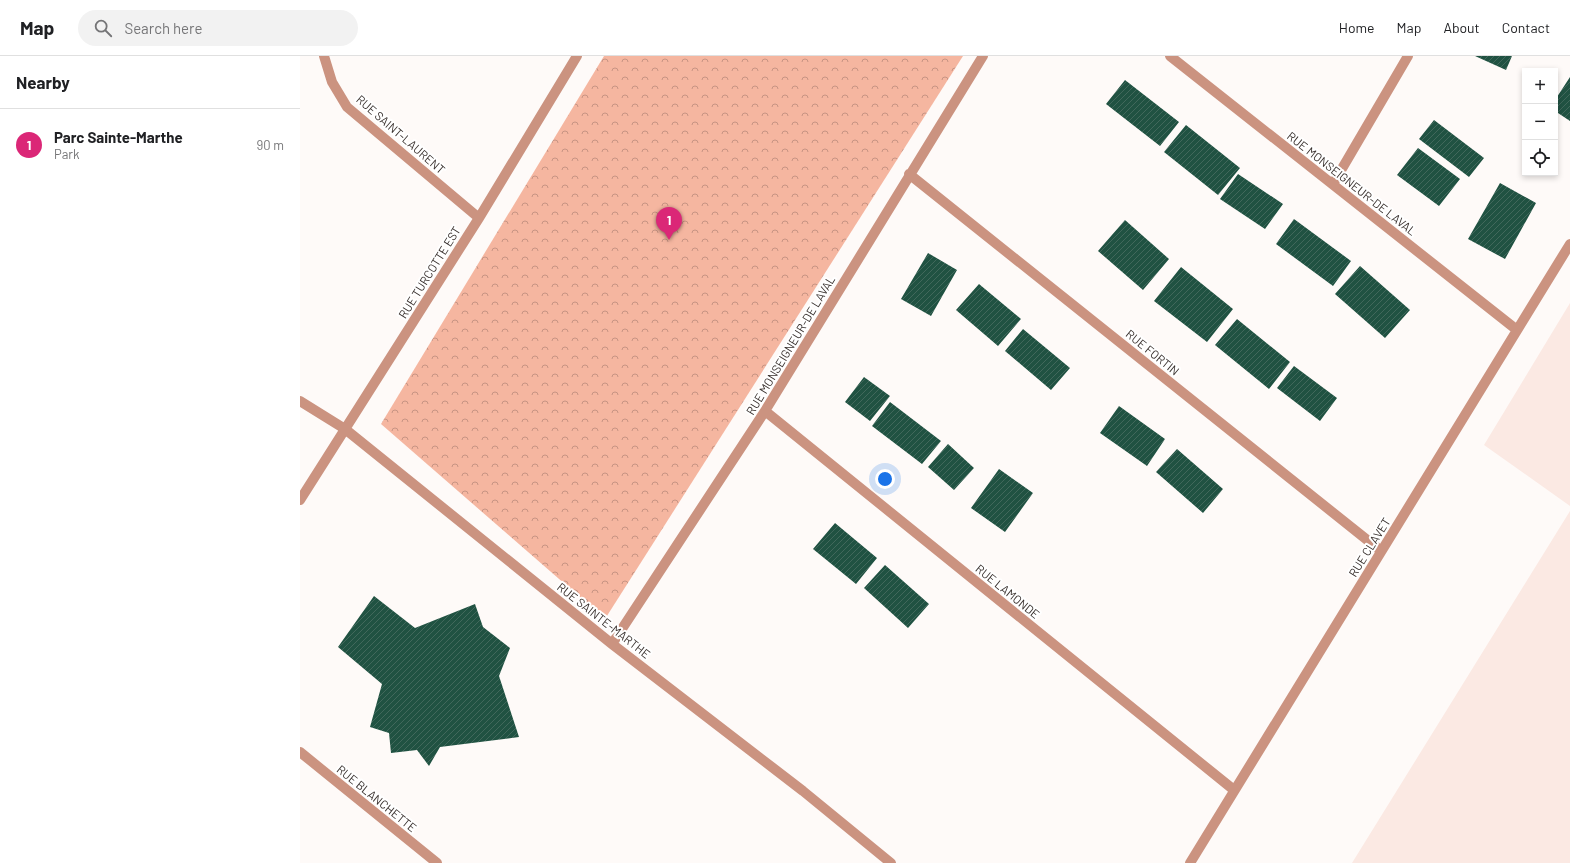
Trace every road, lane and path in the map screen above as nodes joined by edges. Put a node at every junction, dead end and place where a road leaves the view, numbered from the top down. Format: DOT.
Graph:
graph roads {
  1 [pos="324,56"];
  2 [pos="577,56"];
  3 [pos="983,56"];
  4 [pos="1170,56"];
  5 [pos="1408,56"];
  6 [pos="909,174"];
  7 [pos="1333,184"];
  8 [pos="479,218"];
  9 [pos="1570,244"];
  10 [pos="1517,330"];
  11 [pos="300,401"];
  12 [pos="765,411"];
  13 [pos="345,429"];
  14 [pos="300,500"];
  15 [pos="1381,551"];
  16 [pos="612,644"];
  17 [pos="300,752"];
  18 [pos="1234,790"];
  19 [pos="437,863"];
  20 [pos="891,863"];
  21 [pos="1190,863"];
  1 -- 8 [label="street, RUE SAINT-LAURENT"];
  2 -- 8 [label="street, RUE TURCOTTE EST"];
  3 -- 6 [label="street, RUE MONSEIGNEUR-DE LAVAL"];
  4 -- 7 [label="street, RUE MONSEIGNEUR-DE LAVAL"];
  5 -- 7 [label="street"];
  6 -- 12 [label="street, RUE MONSEIGNEUR-DE LAVAL"];
  6 -- 15 [label="street, RUE FORTIN"];
  7 -- 10 [label="street, RUE MONSEIGNEUR-DE LAVAL"];
  8 -- 13 [label="street, RUE TURCOTTE EST"];
  9 -- 10 [label="street, RUE CLAVET"];
  10 -- 15 [label="street, RUE CLAVET"];
  11 -- 13 [label="street, RUE SAINTE-MARTHE"];
  12 -- 16 [label="street, RUE MONSEIGNEUR-DE LAVAL"];
  12 -- 18 [label="street, RUE LAMONDE"];
  13 -- 14 [label="street, RUE TURCOTTE EST"];
  13 -- 16 [label="street, RUE SAINTE-MARTHE"];
  15 -- 18 [label="street, RUE CLAVET"];
  16 -- 20 [label="street, RUE SAINTE-MARTHE"];
  17 -- 19 [label="street, RUE BLANCHETTE"];
  18 -- 21 [label="street, RUE CLAVET"];
}
